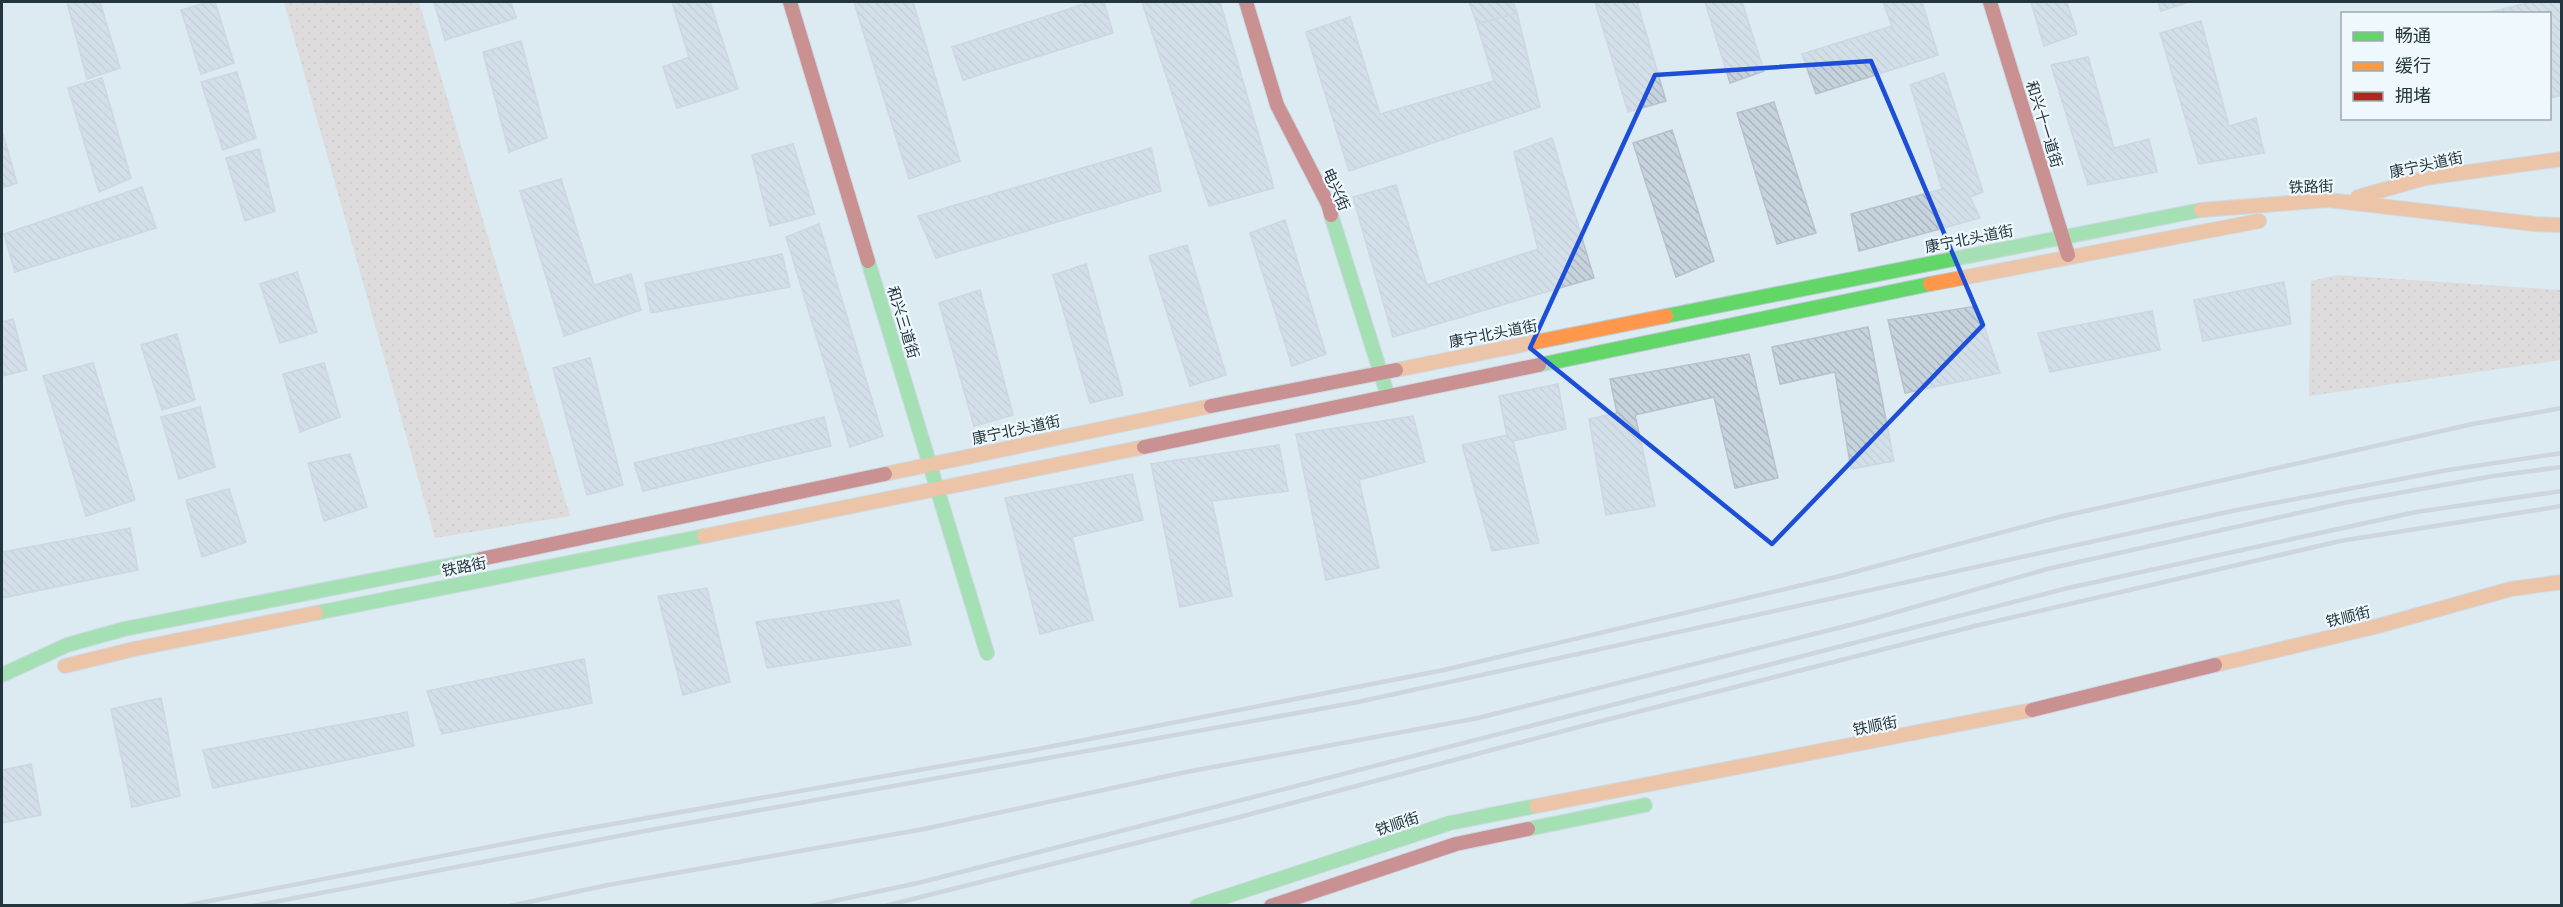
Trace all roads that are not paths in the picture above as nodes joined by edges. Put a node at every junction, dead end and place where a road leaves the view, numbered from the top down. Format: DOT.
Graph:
graph roads {
  1 [pos="790,2"];
  2 [pos="1246,2"];
  3 [pos="1990,2"];
  4 [pos="2562,159"];
  5 [pos="2344,201"];
  6 [pos="2307,214"];
  7 [pos="2562,225"];
  8 [pos="2062,237"];
  9 [pos="2068,256"];
  10 [pos="1381,372"];
  11 [pos="1388,395"];
  12 [pos="930,465"];
  13 [pos="938,489"];
  14 [pos="2562,582"];
  15 [pos="987,652"];
  16 [pos="53,671"];
  17 [pos="2,675"];
  18 [pos="1654,804"];
  19 [pos="1197,906"];
  20 [pos="1272,906"];
  1 -- 12 [label="main road, 和兴三道街"];
  2 -- 10 [label="main road, 电兴街"];
  3 -- 8 [label="main road, 和兴十一道街"];
  4 -- 5 [label="main road, 康宁头道街"];
  5 -- 6 [label="main road, 康宁头道街"];
  5 -- 7 [label="main road, 铁路街"];
  5 -- 8 [label="main road, 铁路街"];
  6 -- 9 [label="main road, 铁路街"];
  8 -- 9 [label="main road, 和兴十一道街"];
  8 -- 10 [label="main road, 康宁北头道街"];
  9 -- 11 [label="main road"];
  10 -- 11 [label="main road, 电兴街"];
  10 -- 12 [label="main road, 康宁北头道街"];
  11 -- 13 [label="main road"];
  12 -- 13 [label="main road, 和兴三道街"];
  12 -- 17 [label="main road, 铁路街"];
  13 -- 15 [label="main road, 和兴三道街"];
  13 -- 16 [label="main road, 铁路街"];
  14 -- 19 [label="main road, 铁顺街"];
  18 -- 20 [label="main road"];
}
